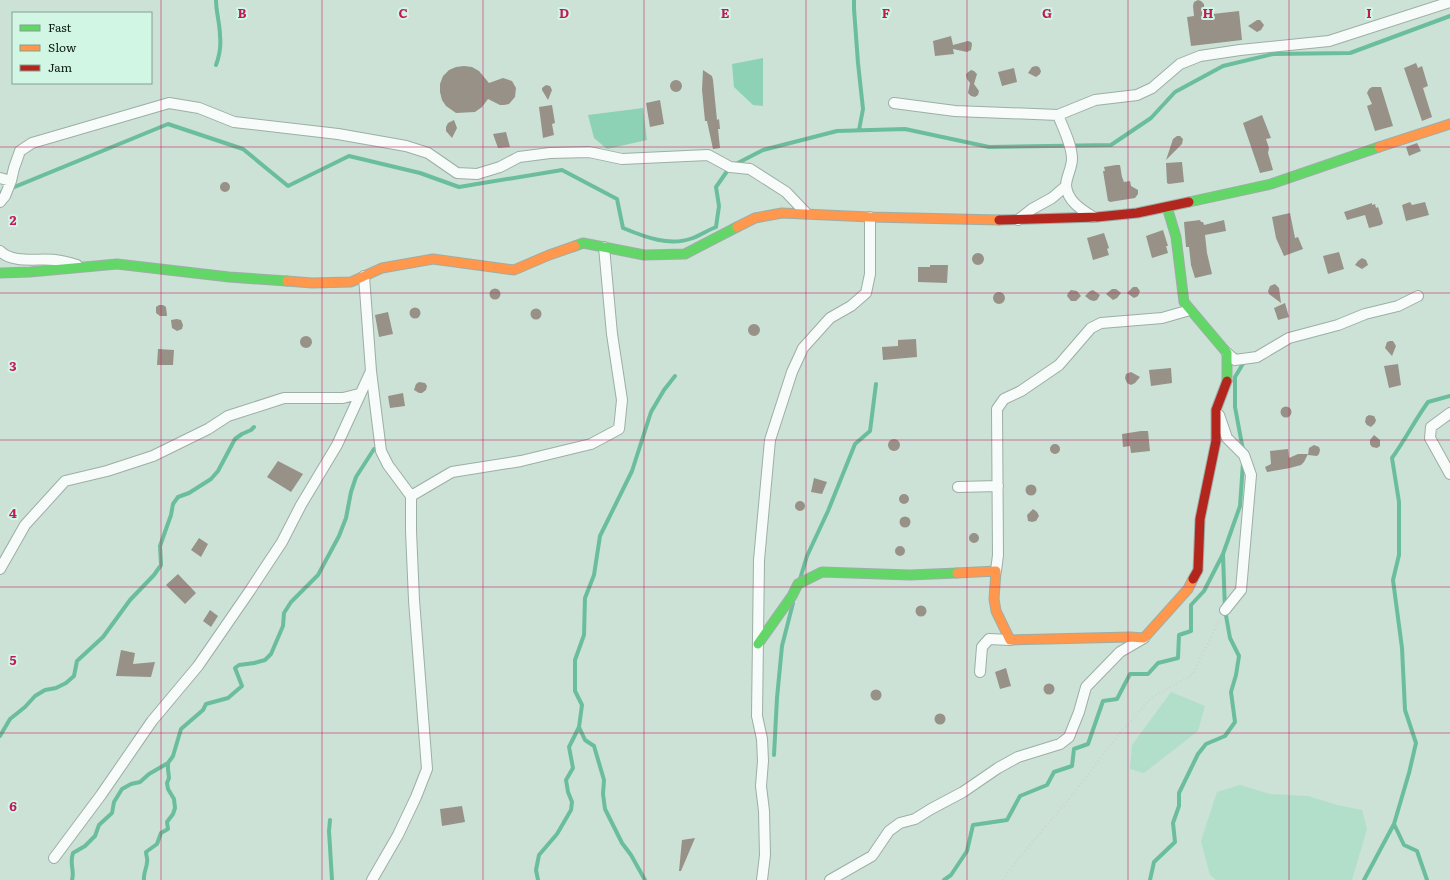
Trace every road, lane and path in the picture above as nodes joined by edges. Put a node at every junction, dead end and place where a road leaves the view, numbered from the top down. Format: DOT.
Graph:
graph roads {
  1 [pos="1450,2"];
  2 [pos="894,103"];
  3 [pos="1058,115"];
  4 [pos="1450,124"];
  5 [pos="0,178"];
  6 [pos="11,181"];
  7 [pos="1066,186"];
  8 [pos="0,202"];
  9 [pos="1167,207"];
  10 [pos="806,213"];
  11 [pos="870,217"];
  12 [pos="1093,217"];
  13 [pos="1018,220"];
  14 [pos="604,247"];
  15 [pos="0,251"];
  16 [pos="83,266"];
  17 [pos="0,273"];
  18 [pos="364,276"];
  19 [pos="1418,296"];
  20 [pos="1190,310"];
  21 [pos="1227,352"];
  22 [pos="370,371"];
  23 [pos="359,394"];
  24 [pos="1216,410"];
  25 [pos="1450,413"];
  26 [pos="1450,474"];
  27 [pos="998,486"];
  28 [pos="958,487"];
  29 [pos="411,496"];
  30 [pos="0,569"];
  31 [pos="996,571"];
  32 [pos="1225,610"];
  33 [pos="1144,638"];
  34 [pos="1010,640"];
  35 [pos="758,644"];
  36 [pos="980,672"];
  37 [pos="54,858"];
  38 [pos="372,880"];
  39 [pos="762,880"];
  40 [pos="830,880"];
  41 [pos="1003,880"];
  1 -- 3 [label="street"];
  2 -- 3 [label="street"];
  3 -- 7 [label="street"];
  4 -- 9 [label="street"];
  5 -- 6 [label="street"];
  6 -- 8 [label="street"];
  6 -- 10 [label="street"];
  7 -- 12 [label="street"];
  7 -- 13 [label="street"];
  9 -- 12 [label="street"];
  9 -- 20 [label="street"];
  10 -- 11 [label="street"];
  10 -- 14 [label="street"];
  11 -- 13 [label="street"];
  11 -- 35 [label="street"];
  12 -- 13 [label="street"];
  14 -- 18 [label="street"];
  14 -- 29 [label="street"];
  15 -- 16 [label="street"];
  16 -- 17 [label="street"];
  16 -- 18 [label="street"];
  18 -- 22 [label="street"];
  19 -- 21 [label="street"];
  20 -- 21 [label="street"];
  20 -- 27 [label="street"];
  21 -- 24 [label="street"];
  22 -- 23 [label="street"];
  22 -- 29 [label="street"];
  23 -- 30 [label="street"];
  23 -- 37 [label="street"];
  24 -- 32 [label="street"];
  24 -- 33 [label="street"];
  25 -- 26 [label="street"];
  27 -- 28 [label="street"];
  27 -- 31 [label="street"];
  29 -- 38 [label="street"];
  31 -- 34 [label="street"];
  31 -- 35 [label="street"];
  32 -- 41 [label="path"];
  33 -- 34 [label="street"];
  33 -- 40 [label="street"];
  34 -- 36 [label="street"];
  35 -- 39 [label="street"];
}
